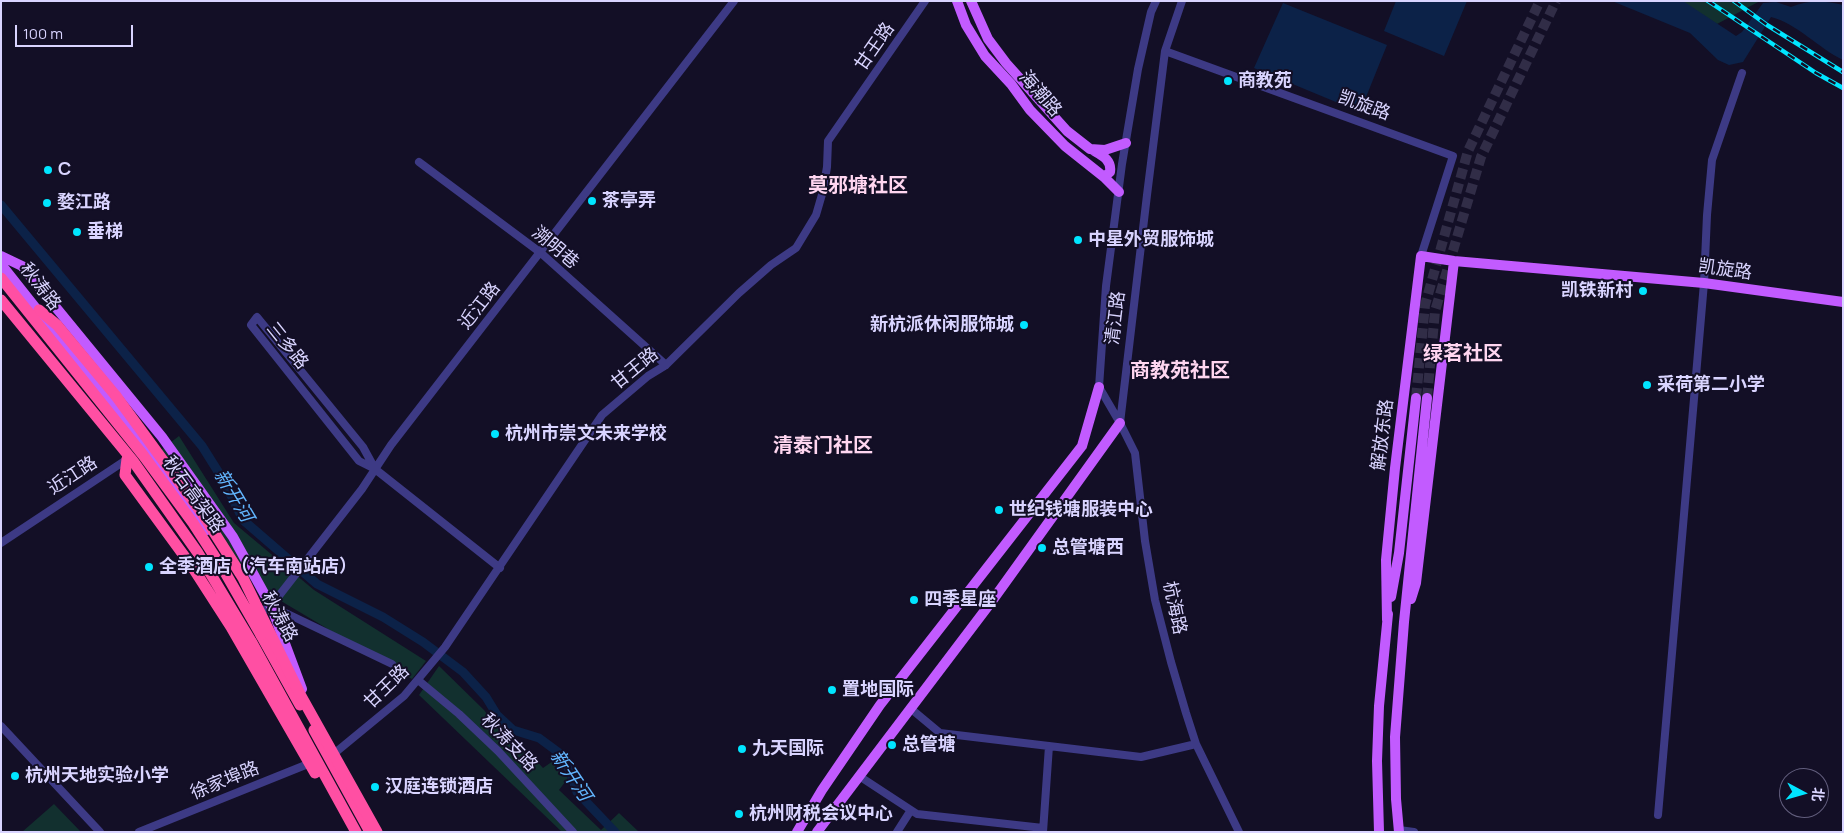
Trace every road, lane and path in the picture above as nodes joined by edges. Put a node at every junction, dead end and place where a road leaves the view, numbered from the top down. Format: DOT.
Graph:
graph roads {
  1 [pos="734,1"];
  2 [pos="925,1"];
  3 [pos="957,1"];
  4 [pos="972,1"];
  5 [pos="1156,1"];
  6 [pos="1182,1"];
  7 [pos="1166,52"];
  8 [pos="1742,73"];
  9 [pos="1126,143"];
  10 [pos="1090,149"];
  11 [pos="418,162"];
  12 [pos="1104,177"];
  13 [pos="1119,192"];
  14 [pos="540,253"];
  15 [pos="1,256"];
  16 [pos="1421,256"];
  17 [pos="1454,261"];
  18 [pos="1,264"];
  19 [pos="1,278"];
  20 [pos="1704,283"];
  21 [pos="1,300"];
  22 [pos="1843,302"];
  23 [pos="1,308"];
  24 [pos="38,310"];
  25 [pos="666,364"];
  26 [pos="1099,387"];
  27 [pos="1120,422"];
  28 [pos="162,437"];
  29 [pos="146,447"];
  30 [pos="127,459"];
  31 [pos="376,469"];
  32 [pos="1,542"];
  33 [pos="500,568"];
  34 [pos="271,606"];
  35 [pos="258,613"];
  36 [pos="1387,620"];
  37 [pos="244,622"];
  38 [pos="1404,622"];
  39 [pos="392,664"];
  40 [pos="418,680"];
  41 [pos="305,696"];
  42 [pos="910,708"];
  43 [pos="1,726"];
  44 [pos="1196,744"];
  45 [pos="1049,746"];
  46 [pos="336,752"];
  47 [pos="322,759"];
  48 [pos="859,776"];
  49 [pos="910,810"];
  50 [pos="1658,815"];
  51 [pos="1043,830"];
  52 [pos="1399,831"];
  53 [pos="100,832"];
  54 [pos="139,832"];
  55 [pos="350,832"];
  56 [pos="356,832"];
  57 [pos="362,832"];
  58 [pos="370,832"];
  59 [pos="379,832"];
  60 [pos="572,832"];
  61 [pos="797,832"];
  62 [pos="817,832"];
  63 [pos="897,832"];
  64 [pos="1239,832"];
  65 [pos="1379,832"];
  66 [pos="1414,832"];
  1 -- 14 [label="street, 近江路"];
  2 -- 25 [label="street, 甘王路"];
  3 -- 12 [label="main road, 海潮路"];
  4 -- 10 [label="main road, 海潮路"];
  5 -- 9 [label="street, 清江路"];
  6 -- 7 [label="street, 清江路"];
  7 -- 16 [label="street, 凯旋路"];
  7 -- 27 [label="street, 清江路"];
  8 -- 20 [label="street"];
  9 -- 10 [label="main road"];
  9 -- 13 [label="street, 清江路"];
  10 -- 12 [label="main road, 海潮路"];
  11 -- 14 [label="street, 溯明巷"];
  12 -- 13 [label="main road, 海潮路"];
  13 -- 26 [label="street, 清江路"];
  14 -- 25 [label="street, 溯明巷"];
  14 -- 31 [label="street, 近江路"];
  15 -- 28 [label="main road"];
  16 -- 17 [label="main road, 凯旋路"];
  16 -- 36 [label="main road, 解放东路"];
  17 -- 20 [label="main road, 凯旋路"];
  17 -- 38 [label="main road, 解放东路"];
  18 -- 24 [label="main road, 秋涛路"];
  19 -- 58 [label="highway, 秋石高架路, bridge"];
  20 -- 22 [label="main road, 凯旋路"];
  20 -- 50 [label="street"];
  21 -- 56 [label="highway, 秋石高架路, bridge"];
  23 -- 30 [label="main road, 秋涛路"];
  24 -- 29 [label="main road, 秋涛路"];
  24 -- 59 [label="highway, bridge"];
  25 -- 33 [label="street, 甘王路"];
  26 -- 27 [label="street, 杭海路"];
  26 -- 61 [label="main road, 清江路"];
  27 -- 42 [label="main road, 清江路"];
  27 -- 44 [label="street, 杭海路"];
  28 -- 29 [label="street, 近江路"];
  28 -- 34 [label="main road"];
  29 -- 30 [label="street, 近江路"];
  29 -- 35 [label="main road, 秋涛路"];
  30 -- 32 [label="street, 近江路"];
  30 -- 37 [label="main road, 秋涛路"];
  30 -- 55 [label="highway, bridge"];
  31 -- 31 [label="street, 三多路"];
  31 -- 33 [label="street, 三多路"];
  31 -- 34 [label="street, 近江路"];
  33 -- 40 [label="street, 甘王路"];
  34 -- 35 [label="street, 近江路"];
  34 -- 39 [label="street"];
  34 -- 41 [label="main road"];
  35 -- 37 [label="street, 近江路"];
  35 -- 41 [label="main road, 秋涛路"];
  36 -- 38 [label="main road, 解放东路"];
  36 -- 65 [label="main road, 解放东路"];
  37 -- 47 [label="main road, 秋涛路"];
  38 -- 52 [label="main road, 解放东路"];
  40 -- 46 [label="street, 甘王路"];
  40 -- 60 [label="street, 秋涛支路"];
  41 -- 46 [label="main road, 秋涛路"];
  42 -- 45 [label="street"];
  42 -- 48 [label="main road, 清江路"];
  43 -- 53 [label="street"];
  44 -- 45 [label="street"];
  44 -- 64 [label="street, 杭海路"];
  45 -- 51 [label="street"];
  46 -- 59 [label="main road, 秋涛路"];
  47 -- 54 [label="street, 徐家埠路"];
  47 -- 57 [label="main road, 秋涛路"];
  48 -- 49 [label="street"];
  48 -- 62 [label="main road, 清江路"];
  49 -- 51 [label="street"];
  49 -- 63 [label="street"];
  52 -- 66 [label="street"];
}
